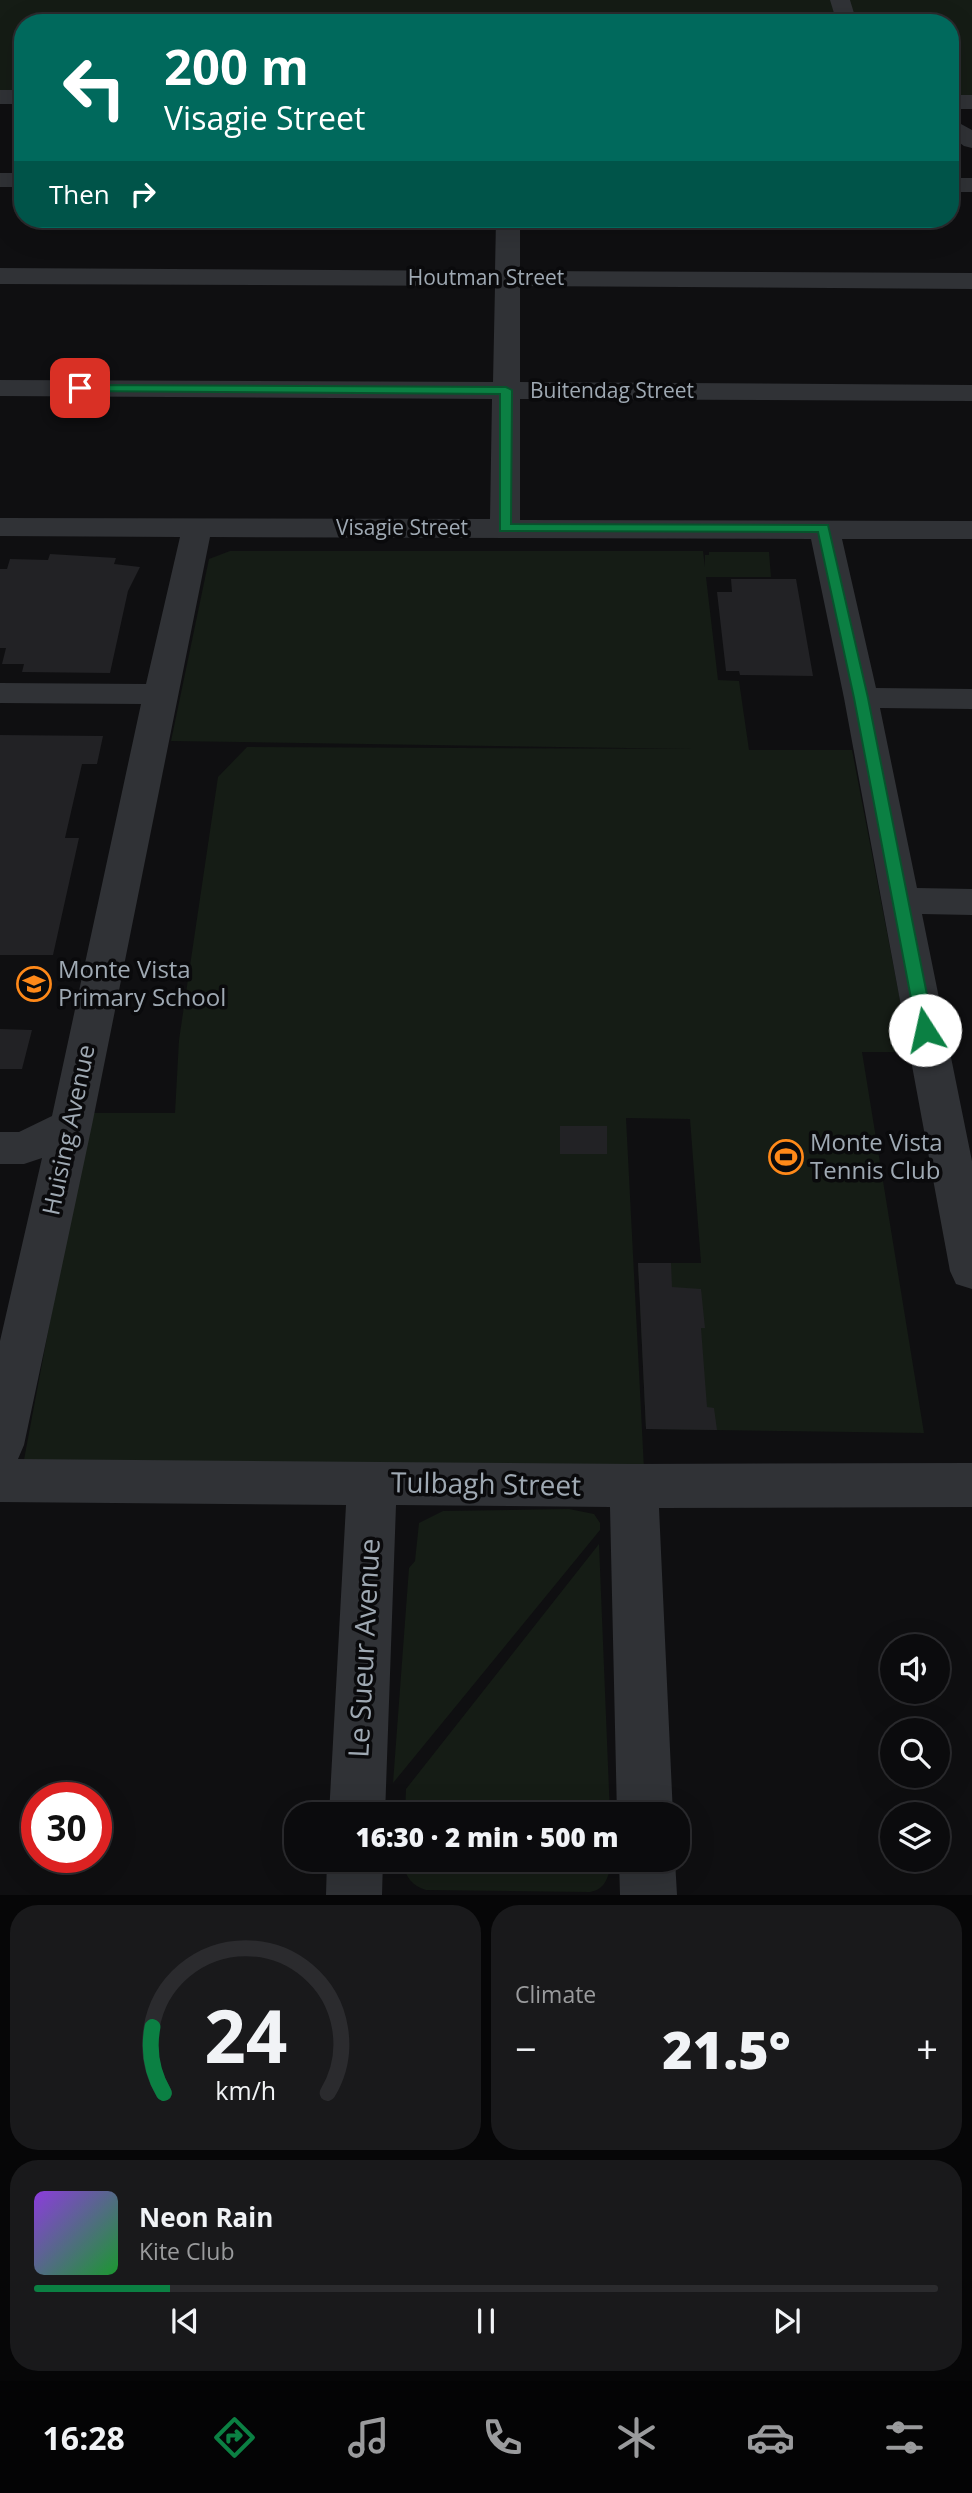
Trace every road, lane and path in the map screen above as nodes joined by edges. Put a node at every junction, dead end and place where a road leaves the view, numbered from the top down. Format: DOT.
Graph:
graph roads {
  1 [pos="508,228"];
  2 [pos="0,276"];
  3 [pos="507,278"];
  4 [pos="972,281"];
  5 [pos="0,388"];
  6 [pos="506,390"];
  7 [pos="972,393"];
  8 [pos="0,527"];
  9 [pos="197,528"];
  10 [pos="505,528"];
  11 [pos="824,528"];
  12 [pos="972,530"];
  13 [pos="0,693"];
  14 [pos="160,694"];
  15 [pos="861,698"];
  16 [pos="972,699"];
  17 [pos="901,901"];
  18 [pos="972,902"];
  19 [pos="71,1125"];
  20 [pos="12,1148"];
  21 [pos="961,1159"];
  22 [pos="58,1181"];
  23 [pos="972,1271"];
  24 [pos="0,1445"];
  25 [pos="0,1480"];
  26 [pos="372,1482"];
  27 [pos="972,1485"];
  28 [pos="634,1486"];
  29 [pos="358,1802"];
  30 [pos="645,1802"];
  31 [pos="355,1872"];
  32 [pos="648,1872"];
  33 [pos="354,1895"];
  34 [pos="649,1895"];
  1 -- 3 [label="street"];
  2 -- 3 [label="street, Houtman Street"];
  3 -- 4 [label="street, Houtman Street"];
  3 -- 6 [label="street"];
  5 -- 6 [label="street, Buitendag Street"];
  6 -- 7 [label="street, Buitendag Street"];
  6 -- 10 [label="street"];
  8 -- 9 [label="street, Visagie Street"];
  9 -- 10 [label="street, Visagie Street"];
  9 -- 14 [label="street, Huising Avenue"];
  10 -- 11 [label="street, Visagie Street"];
  11 -- 12 [label="street, Visagie Street"];
  11 -- 15 [label="street"];
  13 -- 14 [label="street"];
  14 -- 19 [label="street, Huising Avenue"];
  15 -- 16 [label="street"];
  15 -- 17 [label="street"];
  17 -- 18 [label="street"];
  17 -- 21 [label="street"];
  19 -- 20 [label="street"];
  19 -- 22 [label="street, Huising Avenue"];
  20 -- 22 [label="street"];
  21 -- 23 [label="street"];
  22 -- 24 [label="street, Huising Avenue"];
  25 -- 26 [label="street, Tulbagh Street"];
  26 -- 28 [label="street, Tulbagh Street"];
  26 -- 29 [label="street, Le Sueur Avenue"];
  27 -- 28 [label="street, Tulbagh Street"];
  28 -- 30 [label="street"];
  31 -- 33 [label="street"];
  32 -- 34 [label="street"];
}
